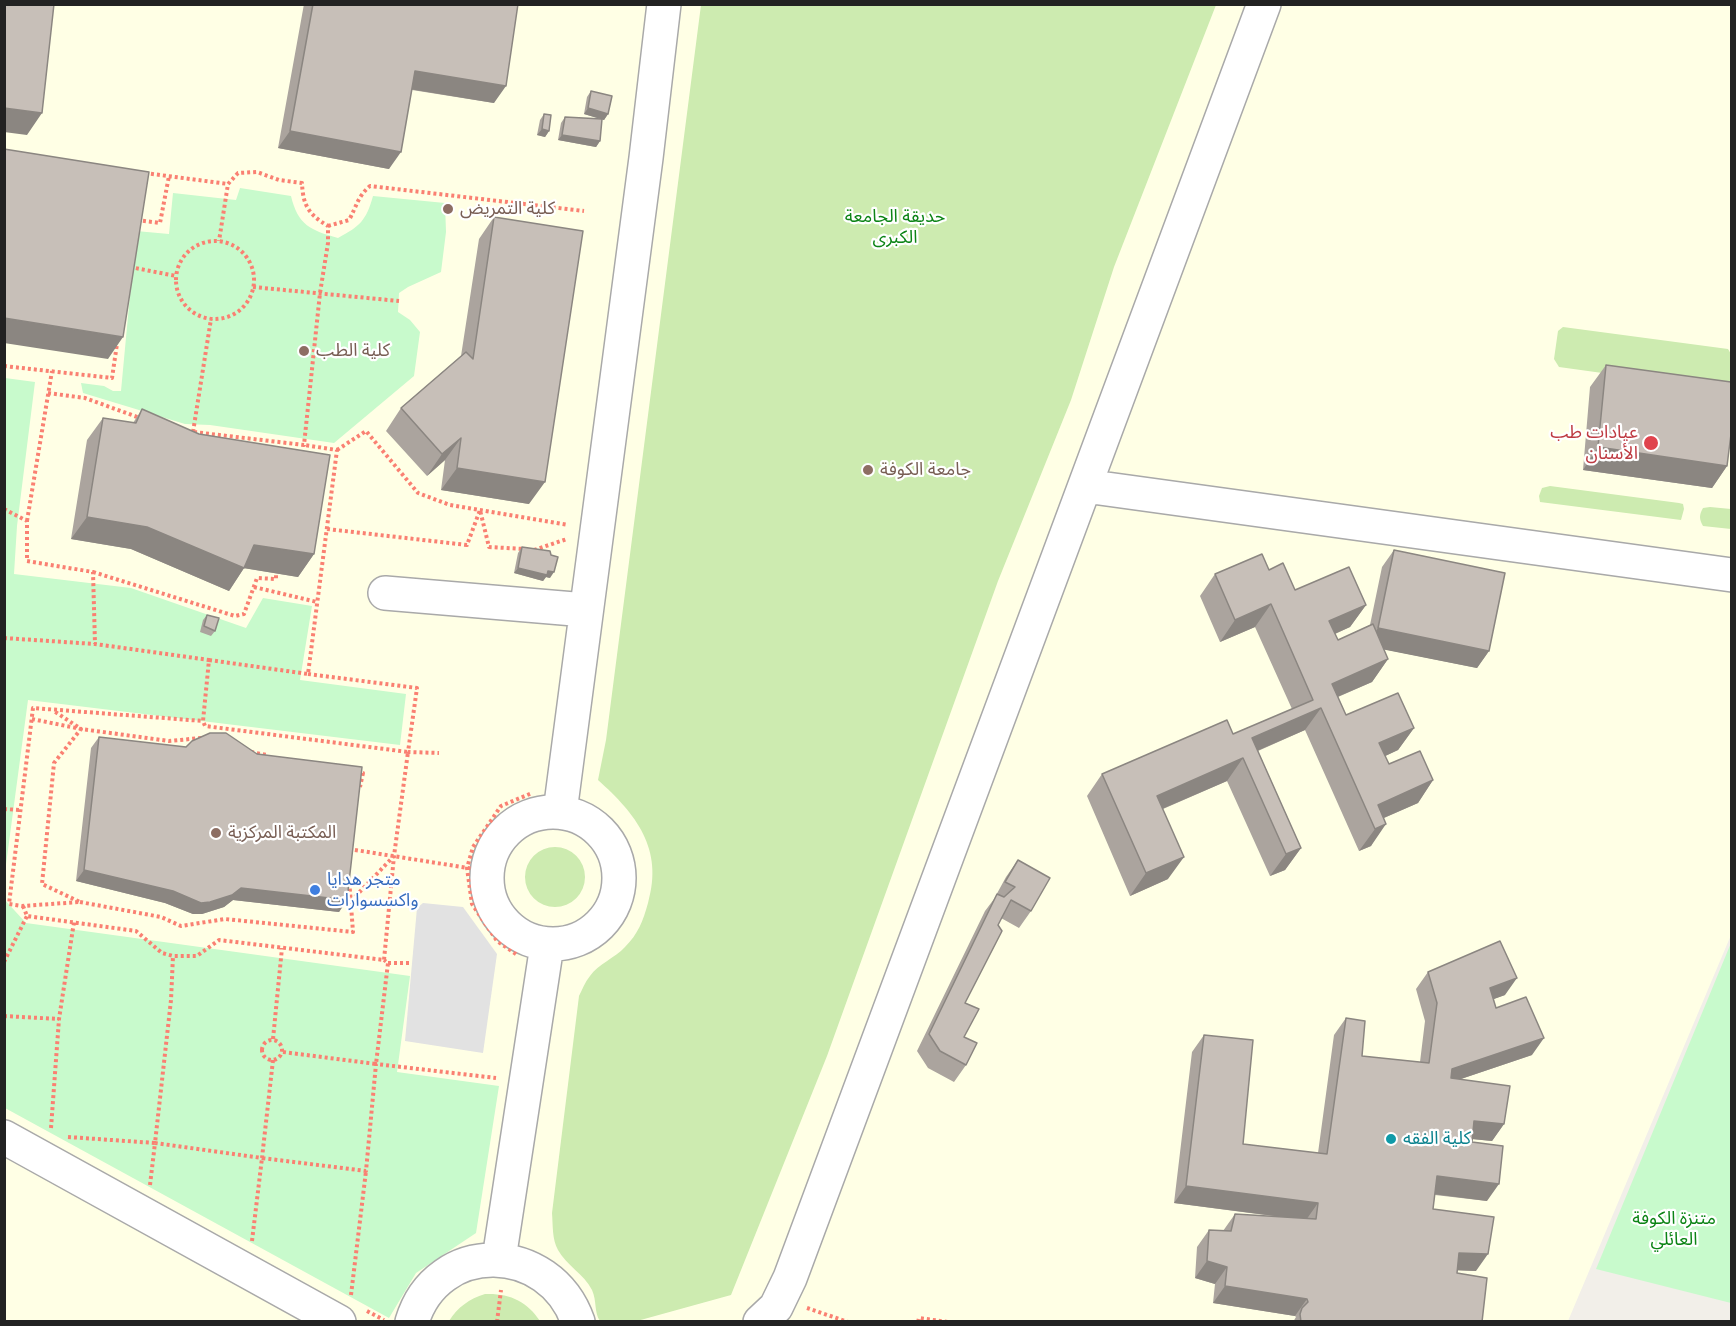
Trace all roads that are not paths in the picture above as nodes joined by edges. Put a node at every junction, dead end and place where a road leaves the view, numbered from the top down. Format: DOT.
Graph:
graph roads {
  1 [pos="664,4"];
  2 [pos="1264,4"];
  3 [pos="1085,486"];
  4 [pos="1731,575"];
  5 [pos="386,593"];
  6 [pos="586,610"];
  7 [pos="560,812"];
  8 [pos="533,950"];
  9 [pos="4,1137"];
  10 [pos="496,1274"];
  11 [pos="344,1312"];
  12 [pos="412,1322"];
  13 [pos="578,1322"];
  14 [pos="760,1322"];
  1 -- 6 [label="lane"];
  2 -- 3 [label="lane"];
  3 -- 4 [label="lane"];
  3 -- 14 [label="lane"];
  5 -- 6 [label="lane"];
  6 -- 7 [label="lane"];
  7 -- 8 [label="lane"];
  7 -- 8 [label="lane"];
  8 -- 10 [label="lane"];
  9 -- 11 [label="lane"];
  10 -- 12 [label="lane"];
  10 -- 13 [label="lane"];
}
